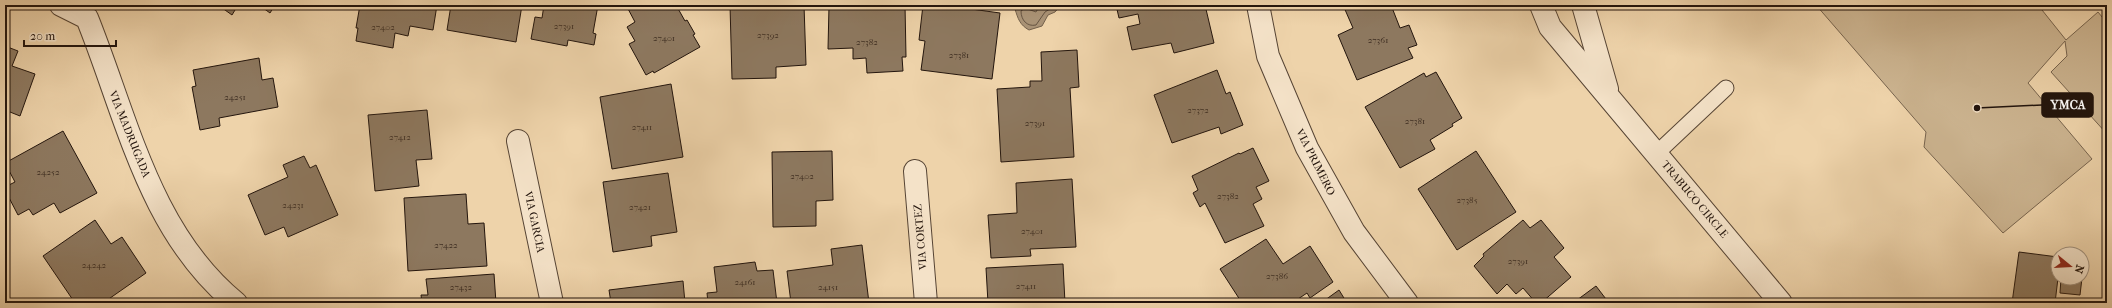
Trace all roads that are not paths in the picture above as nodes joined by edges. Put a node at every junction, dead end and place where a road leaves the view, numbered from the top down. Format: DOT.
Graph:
graph roads {
  1 [pos="61,5"];
  2 [pos="1258,5"];
  3 [pos="1541,5"];
  4 [pos="1583,5"];
  5 [pos="1726,88"];
  6 [pos="1609,96"];
  7 [pos="518,141"];
  8 [pos="1657,153"];
  9 [pos="915,171"];
  10 [pos="236,303"];
  11 [pos="552,303"];
  12 [pos="926,303"];
  13 [pos="1407,303"];
  14 [pos="1781,303"];
  1 -- 10 [label="street, VIA MADRUGADA"];
  2 -- 13 [label="street, VIA PRIMERO"];
  3 -- 6 [label="street, TRABUCO CIRCLE"];
  4 -- 6 [label="street, TRABUCO CIRCLE"];
  5 -- 8 [label="lane"];
  6 -- 8 [label="street, TRABUCO CIRCLE"];
  7 -- 11 [label="street, VIA GARCIA"];
  8 -- 14 [label="street, TRABUCO CIRCLE"];
  9 -- 12 [label="street, VIA CORTEZ"];
}
